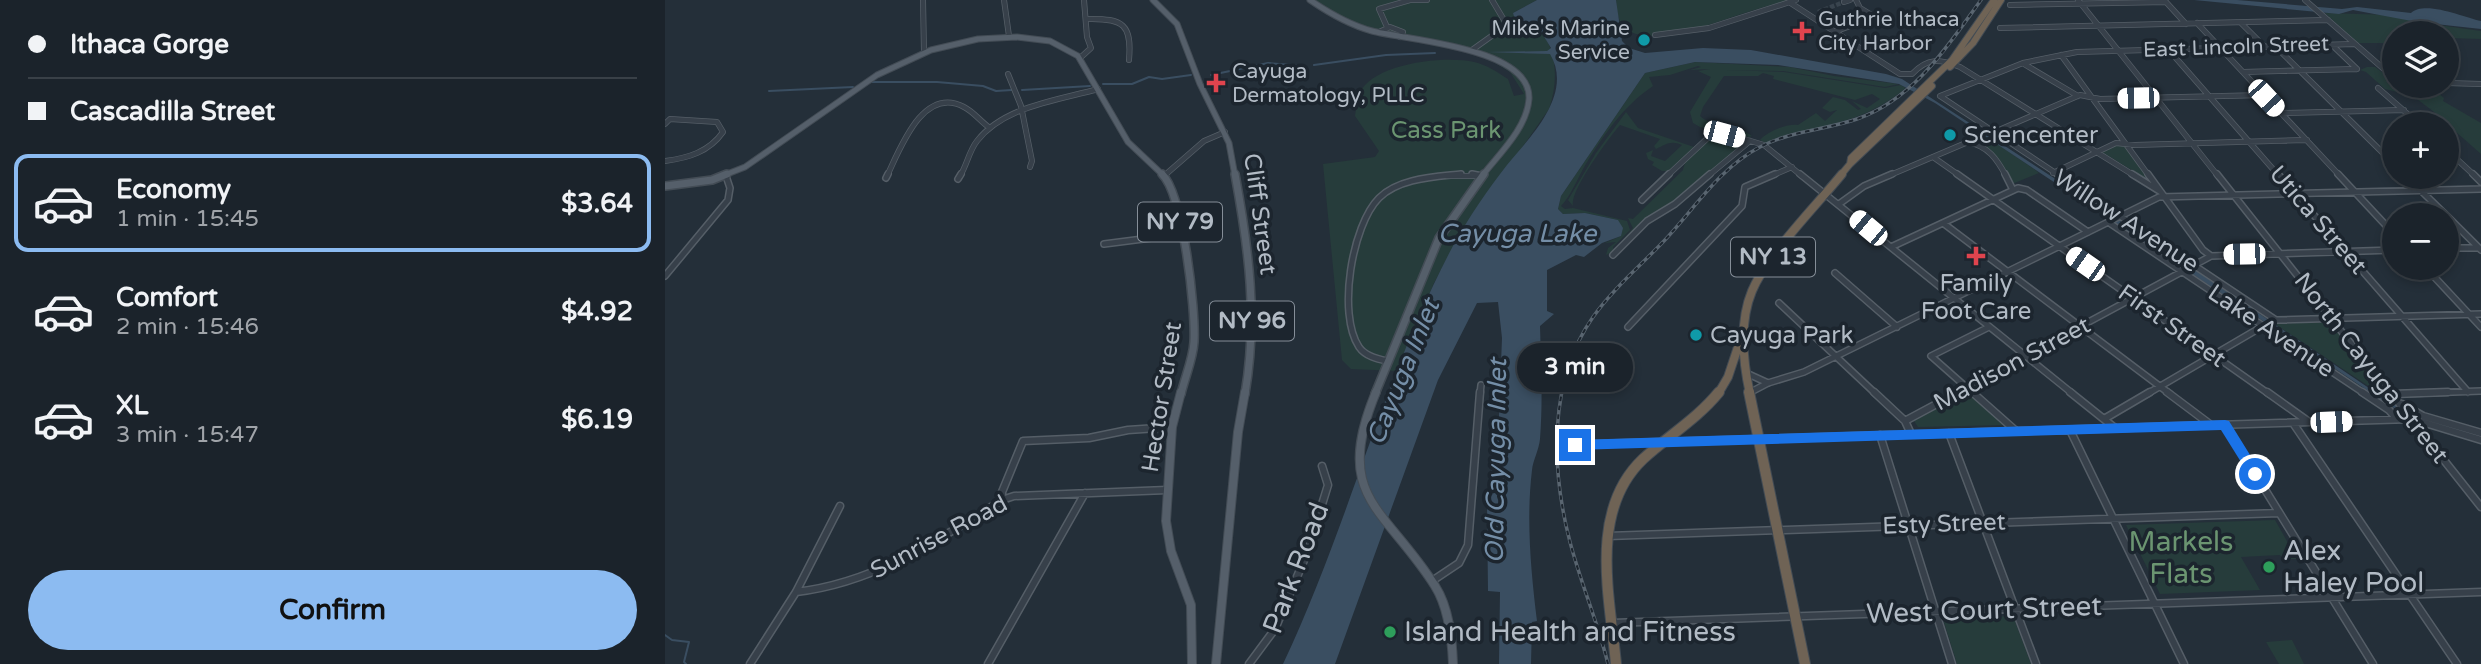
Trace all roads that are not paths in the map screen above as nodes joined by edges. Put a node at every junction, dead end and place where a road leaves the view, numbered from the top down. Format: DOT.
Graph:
graph roads {
  1 [pos="923,0"];
  2 [pos="1004,0"];
  3 [pos="1084,0"];
  4 [pos="1153,0"];
  5 [pos="1311,0"];
  6 [pos="1411,0"];
  7 [pos="1427,0"];
  8 [pos="1492,0"];
  9 [pos="1796,0"];
  10 [pos="1856,0"];
  11 [pos="1994,0"];
  12 [pos="2001,0"];
  13 [pos="2305,0"];
  14 [pos="1790,2"];
  15 [pos="2079,2"];
  16 [pos="2165,2"];
  17 [pos="2010,5"];
  18 [pos="1379,9"];
  19 [pos="1818,12"];
  20 [pos="1808,15"];
  21 [pos="1087,19"];
  22 [pos="2328,20"];
  23 [pos="2186,23"];
  24 [pos="2197,23"];
  25 [pos="2241,23"];
  26 [pos="2099,26"];
  27 [pos="1387,27"];
  28 [pos="2000,28"];
  29 [pos="1379,32"];
  30 [pos="1834,32"];
  31 [pos="1655,35"];
  32 [pos="1009,36"];
  33 [pos="1400,37"];
  34 [pos="2331,44"];
  35 [pos="2354,44"];
  36 [pos="2264,46"];
  37 [pos="2275,46"];
  38 [pos="2219,47"];
  39 [pos="2168,49"];
  40 [pos="1472,50"];
  41 [pos="2118,50"];
  42 [pos="924,52"];
  43 [pos="2061,55"];
  44 [pos="1080,58"];
  45 [pos="1129,60"];
  46 [pos="1951,64"];
  47 [pos="2023,64"];
  48 [pos="2382,68"];
  49 [pos="2300,71"];
  50 [pos="2243,72"];
  51 [pos="1008,74"];
  52 [pos="1980,79"];
  53 [pos="2459,83"];
  54 [pos="2481,84"];
  55 [pos="2378,88"];
  56 [pos="1098,89"];
  57 [pos="2264,95"];
  58 [pos="2078,96"];
  59 [pos="2210,96"];
  60 [pos="2093,97"];
  61 [pos="2156,97"];
  62 [pos="1941,98"];
  63 [pos="2404,110"];
  64 [pos="2341,111"];
  65 [pos="1022,112"];
  66 [pos="2281,113"];
  67 [pos="2036,114"];
  68 [pos="665,124"];
  69 [pos="990,128"];
  70 [pos="1225,132"];
  71 [pos="1992,132"];
  72 [pos="1750,141"];
  73 [pos="2307,141"];
  74 [pos="2250,142"];
  75 [pos="2193,143"];
  76 [pos="2127,144"];
  77 [pos="2097,152"];
  78 [pos="2382,152"];
  79 [pos="1933,157"];
  80 [pos="665,161"];
  81 [pos="2459,161"];
  82 [pos="1030,167"];
  83 [pos="1793,167"];
  84 [pos="2053,173"];
  85 [pos="1165,175"];
  86 [pos="726,176"];
  87 [pos="1482,176"];
  88 [pos="886,178"];
  89 [pos="958,179"];
  90 [pos="2481,182"];
  91 [pos="665,186"];
  92 [pos="2016,189"];
  93 [pos="2481,189"];
  94 [pos="2421,190"];
  95 [pos="2355,192"];
  96 [pos="2295,193"];
  97 [pos="1826,194"];
  98 [pos="2163,194"];
  99 [pos="2234,195"];
  100 [pos="1642,200"];
  101 [pos="1994,200"];
  102 [pos="2434,203"];
  103 [pos="1839,204"];
  104 [pos="2118,217"];
  105 [pos="2382,221"];
  106 [pos="2109,222"];
  107 [pos="1943,223"];
  108 [pos="2459,228"];
  109 [pos="2088,232"];
  110 [pos="1182,234"];
  111 [pos="1104,244"];
  112 [pos="2060,246"];
  113 [pos="1891,247"];
  114 [pos="2459,248"];
  115 [pos="2480,248"];
  116 [pos="2382,250"];
  117 [pos="2345,251"];
  118 [pos="2280,253"];
  119 [pos="1613,256"];
  120 [pos="2211,256"];
  121 [pos="2192,266"];
  122 [pos="2183,271"];
  123 [pos="2008,272"];
  124 [pos="1835,273"];
  125 [pos="665,276"];
  126 [pos="2437,280"];
  127 [pos="1954,298"];
  128 [pos="2133,298"];
  129 [pos="1779,303"];
  130 [pos="2481,314"];
  131 [pos="2470,315"];
  132 [pos="2403,317"];
  133 [pos="2333,319"];
  134 [pos="2276,320"];
  135 [pos="2263,326"];
  136 [pos="1628,327"];
  137 [pos="1897,327"];
  138 [pos="1989,327"];
  139 [pos="2081,327"];
  140 [pos="2481,327"];
  141 [pos="1743,332"];
  142 [pos="2214,355"];
  143 [pos="1836,356"];
  144 [pos="2026,356"];
  145 [pos="1387,361"];
  146 [pos="1746,373"];
  147 [pos="1768,383"];
  148 [pos="1481,385"];
  149 [pos="2160,387"];
  150 [pos="1968,388"];
  151 [pos="2481,391"];
  152 [pos="2468,392"];
  153 [pos="1749,393"];
  154 [pos="2393,394"];
  155 [pos="2400,403"];
  156 [pos="2104,419"];
  157 [pos="2397,419"];
  158 [pos="2412,419"];
  159 [pos="1905,421"];
  160 [pos="2309,422"];
  161 [pos="2293,423"];
  162 [pos="2211,425"];
  163 [pos="2225,425"];
  164 [pos="1172,427"];
  165 [pos="2115,428"];
  166 [pos="2070,430"];
  167 [pos="2016,431"];
  168 [pos="1949,433"];
  169 [pos="2481,433"];
  170 [pos="1911,434"];
  171 [pos="1880,435"];
  172 [pos="1759,440"];
  173 [pos="2481,440"];
  174 [pos="1661,443"];
  175 [pos="1564,445"];
  176 [pos="1322,466"];
  177 [pos="1167,490"];
  178 [pos="1085,493"];
  179 [pos="1002,500"];
  180 [pos="840,506"];
  181 [pos="2481,507"];
  182 [pos="2279,513"];
  183 [pos="2113,518"];
  184 [pos="1983,523"];
  185 [pos="1909,526"];
  186 [pos="1777,530"];
  187 [pos="1608,536"];
  188 [pos="1432,581"];
  189 [pos="796,592"];
  190 [pos="2481,592"];
  191 [pos="2409,594"];
  192 [pos="2331,597"];
  193 [pos="2154,604"];
  194 [pos="2015,609"];
  195 [pos="1935,611"];
  196 [pos="1795,616"];
  197 [pos="1613,623"];
  198 [pos="750,664"];
  199 [pos="988,664"];
  200 [pos="1192,664"];
  201 [pos="1216,664"];
  202 [pos="1249,664"];
  203 [pos="1453,664"];
  204 [pos="1616,664"];
  205 [pos="1805,664"];
  206 [pos="1952,664"];
  207 [pos="2036,664"];
  208 [pos="2184,664"];
  209 [pos="2373,664"];
  210 [pos="2456,664"];
  1 -- 42 [label="street"];
  2 -- 32 [label="street"];
  3 -- 21 [label="street"];
  4 -- 70 [label="main road, Cliff Street / NY 96"];
  5 -- 29 [label="main road"];
  6 -- 7 [label="street"];
  6 -- 18 [label="street"];
  8 -- 40 [label="street"];
  9 -- 14 [label="street"];
  10 -- 30 [label="street"];
  11 -- 46 [label="highway, NY 13"];
  12 -- 46 [label="highway, NY 13"];
  13 -- 22 [label="street"];
  14 -- 20 [label="street"];
  14 -- 31 [label="street"];
  15 -- 16 [label="street"];
  15 -- 17 [label="street"];
  15 -- 26 [label="street, North Cayuga Street"];
  16 -- 23 [label="street"];
  18 -- 27 [label="street"];
  19 -- 20 [label="street"];
  20 -- 30 [label="street"];
  21 -- 44 [label="street"];
  21 -- 45 [label="street"];
  22 -- 25 [label="street"];
  22 -- 35 [label="street"];
  23 -- 24 [label="street"];
  23 -- 26 [label="street"];
  24 -- 25 [label="street"];
  24 -- 38 [label="street"];
  25 -- 36 [label="street"];
  26 -- 28 [label="street"];
  26 -- 41 [label="street, North Cayuga Street"];
  27 -- 29 [label="street"];
  27 -- 33 [label="street"];
  29 -- 33 [label="main road"];
  30 -- 46 [label="street"];
  32 -- 42 [label="main road"];
  32 -- 44 [label="main road"];
  33 -- 40 [label="main road"];
  34 -- 35 [label="street, East Lincoln Street"];
  34 -- 37 [label="street, East Lincoln Street"];
  34 -- 49 [label="street"];
  35 -- 48 [label="street"];
  36 -- 37 [label="street, East Lincoln Street"];
  36 -- 38 [label="street, East Lincoln Street"];
  37 -- 49 [label="street"];
  38 -- 39 [label="street, East Lincoln Street"];
  38 -- 50 [label="street"];
  39 -- 41 [label="street, East Lincoln Street"];
  39 -- 59 [label="street, Utica Street"];
  40 -- 87 [label="main road"];
  41 -- 43 [label="street, East Lincoln Street"];
  41 -- 61 [label="street, North Cayuga Street"];
  42 -- 86 [label="main road"];
  43 -- 47 [label="street, East Lincoln Street"];
  43 -- 60 [label="street"];
  44 -- 56 [label="main road, Hector Street / NY 79"];
  46 -- 52 [label="street"];
  46 -- 97 [label="highway, NY 13"];
  47 -- 52 [label="street, East Lincoln Street"];
  47 -- 58 [label="street"];
  49 -- 50 [label="street"];
  49 -- 64 [label="street"];
  50 -- 57 [label="street"];
  51 -- 65 [label="street"];
  52 -- 62 [label="street, East Lincoln Street"];
  52 -- 67 [label="street"];
  53 -- 54 [label="street"];
  55 -- 63 [label="street"];
  56 -- 65 [label="street"];
  56 -- 85 [label="main road, Hector Street / NY 79"];
  57 -- 59 [label="street"];
  57 -- 66 [label="street"];
  58 -- 60 [label="street"];
  58 -- 67 [label="street"];
  59 -- 61 [label="street"];
  59 -- 74 [label="street, Utica Street"];
  60 -- 61 [label="street"];
  60 -- 76 [label="street"];
  61 -- 75 [label="street, North Cayuga Street"];
  62 -- 71 [label="street, Willow Avenue"];
  63 -- 64 [label="street"];
  64 -- 66 [label="street"];
  64 -- 78 [label="street"];
  65 -- 69 [label="street"];
  65 -- 82 [label="street"];
  66 -- 73 [label="street"];
  67 -- 71 [label="street"];
  67 -- 77 [label="street"];
  68 -- 80 [label="street"];
  69 -- 88 [label="street"];
  69 -- 89 [label="street"];
  70 -- 85 [label="street"];
  70 -- 201 [label="main road, Cliff Street / NY 96"];
  71 -- 84 [label="street, Willow Avenue"];
  72 -- 83 [label="street"];
  72 -- 100 [label="street"];
  72 -- 119 [label="street"];
  73 -- 74 [label="street"];
  73 -- 95 [label="street"];
  74 -- 75 [label="street"];
  74 -- 96 [label="street, Utica Street"];
  75 -- 76 [label="street"];
  75 -- 99 [label="street, North Cayuga Street"];
  76 -- 77 [label="street"];
  76 -- 98 [label="street"];
  77 -- 84 [label="street"];
  77 -- 98 [label="street"];
  79 -- 92 [label="street"];
  79 -- 101 [label="street, First Street"];
  79 -- 103 [label="street"];
  81 -- 90 [label="street"];
  83 -- 97 [label="street"];
  83 -- 136 [label="street"];
  84 -- 104 [label="street, Willow Avenue"];
  85 -- 110 [label="main road, Hector Street / NY 79"];
  86 -- 91 [label="main road"];
  86 -- 125 [label="street"];
  87 -- 145 [label="main road"];
  87 -- 145 [label="street"];
  92 -- 101 [label="street"];
  92 -- 109 [label="street"];
  93 -- 94 [label="street"];
  94 -- 95 [label="street"];
  94 -- 102 [label="street"];
  95 -- 96 [label="street"];
  95 -- 105 [label="street"];
  96 -- 99 [label="street"];
  96 -- 117 [label="street, Utica Street"];
  97 -- 103 [label="street"];
  97 -- 141 [label="highway, NY 13"];
  98 -- 99 [label="street"];
  98 -- 104 [label="street"];
  98 -- 120 [label="street"];
  99 -- 118 [label="street, North Cayuga Street"];
  101 -- 107 [label="street"];
  101 -- 112 [label="street, First Street"];
  103 -- 113 [label="street"];
  104 -- 106 [label="street"];
  104 -- 121 [label="street, Willow Avenue"];
  106 -- 109 [label="street"];
  106 -- 122 [label="street, Lake Avenue"];
  107 -- 113 [label="street"];
  107 -- 123 [label="street"];
  108 -- 115 [label="street"];
  109 -- 112 [label="street"];
  110 -- 111 [label="street"];
  110 -- 164 [label="main road, Hector Street / NY 79"];
  112 -- 123 [label="street"];
  112 -- 128 [label="street, First Street"];
  113 -- 127 [label="street"];
  114 -- 115 [label="street"];
  116 -- 117 [label="street"];
  117 -- 118 [label="street"];
  117 -- 132 [label="street, Utica Street"];
  118 -- 120 [label="street"];
  118 -- 133 [label="street, North Cayuga Street"];
  120 -- 121 [label="street, Madison Street"];
  121 -- 122 [label="street, Madison Street"];
  121 -- 134 [label="street, Willow Avenue"];
  122 -- 128 [label="street, Madison Street"];
  122 -- 135 [label="street, Lake Avenue"];
  123 -- 127 [label="street"];
  123 -- 139 [label="street"];
  124 -- 137 [label="street"];
  126 -- 131 [label="street"];
  127 -- 137 [label="street"];
  127 -- 138 [label="street"];
  128 -- 139 [label="street, Madison Street"];
  128 -- 142 [label="street, First Street"];
  129 -- 143 [label="street"];
  130 -- 131 [label="street"];
  131 -- 132 [label="street"];
  131 -- 140 [label="street"];
  132 -- 133 [label="street"];
  132 -- 152 [label="street, Utica Street"];
  133 -- 134 [label="street"];
  133 -- 154 [label="street, North Cayuga Street"];
  135 -- 142 [label="street"];
  135 -- 157 [label="street, Lake Avenue"];
  137 -- 143 [label="street"];
  138 -- 144 [label="street"];
  138 -- 150 [label="street"];
  139 -- 144 [label="street, Madison Street"];
  139 -- 149 [label="street"];
  141 -- 146 [label="highway, NY 13"];
  141 -- 174 [label="highway, NY 13"];
  142 -- 149 [label="street"];
  142 -- 160 [label="street, First Street"];
  143 -- 147 [label="street"];
  143 -- 159 [label="street"];
  144 -- 150 [label="street, Madison Street"];
  144 -- 156 [label="street"];
  145 -- 188 [label="main road"];
  146 -- 147 [label="street"];
  146 -- 153 [label="highway, NY 13"];
  147 -- 153 [label="street"];
  148 -- 188 [label="street"];
  149 -- 156 [label="street"];
  149 -- 162 [label="street"];
  150 -- 159 [label="street, Madison Street"];
  150 -- 167 [label="street"];
  151 -- 152 [label="street"];
  152 -- 154 [label="street"];
  153 -- 172 [label="highway, NY 13"];
  154 -- 155 [label="street, North Cayuga Street"];
  155 -- 158 [label="street, North Cayuga Street"];
  155 -- 169 [label="street"];
  156 -- 165 [label="street"];
  157 -- 158 [label="street"];
  157 -- 160 [label="street"];
  158 -- 173 [label="street"];
  158 -- 181 [label="street, North Cayuga Street"];
  159 -- 170 [label="street"];
  160 -- 161 [label="street"];
  161 -- 163 [label="street"];
  161 -- 191 [label="street"];
  162 -- 163 [label="street"];
  162 -- 165 [label="street"];
  163 -- 182 [label="street"];
  164 -- 177 [label="main road, Hector Street / NY 79"];
  164 -- 179 [label="street"];
  165 -- 166 [label="street"];
  166 -- 167 [label="street"];
  166 -- 183 [label="street"];
  167 -- 168 [label="street"];
  168 -- 170 [label="street"];
  168 -- 184 [label="street"];
  170 -- 171 [label="street"];
  171 -- 172 [label="street"];
  171 -- 185 [label="street"];
  172 -- 174 [label="street"];
  172 -- 186 [label="highway, NY 13"];
  174 -- 175 [label="street"];
  174 -- 187 [label="highway, NY 13"];
  176 -- 202 [label="street, Park Road"];
  177 -- 178 [label="street, Sunrise Road"];
  177 -- 200 [label="main road, Hector Street / NY 79"];
  178 -- 179 [label="street, Sunrise Road"];
  178 -- 199 [label="street"];
  179 -- 189 [label="street, Sunrise Road"];
  180 -- 189 [label="street"];
  182 -- 183 [label="street, Esty Street"];
  182 -- 192 [label="street"];
  183 -- 184 [label="street, Esty Street"];
  183 -- 193 [label="street"];
  184 -- 185 [label="street, Esty Street"];
  184 -- 194 [label="street"];
  185 -- 186 [label="street, Esty Street"];
  185 -- 195 [label="street"];
  186 -- 187 [label="street, Esty Street"];
  186 -- 196 [label="highway, NY 13"];
  187 -- 197 [label="highway, NY 13"];
  188 -- 203 [label="main road"];
  189 -- 198 [label="street"];
  190 -- 191 [label="street, West Court Street"];
  191 -- 192 [label="street, West Court Street"];
  191 -- 210 [label="street"];
  192 -- 193 [label="street, West Court Street"];
  192 -- 209 [label="street"];
  193 -- 194 [label="street, West Court Street"];
  193 -- 208 [label="street"];
  194 -- 195 [label="street, West Court Street"];
  194 -- 207 [label="street"];
  195 -- 196 [label="street, West Court Street"];
  195 -- 206 [label="street"];
  196 -- 197 [label="street, West Court Street"];
  196 -- 205 [label="highway, NY 13"];
  197 -- 204 [label="highway, NY 13"];
}
